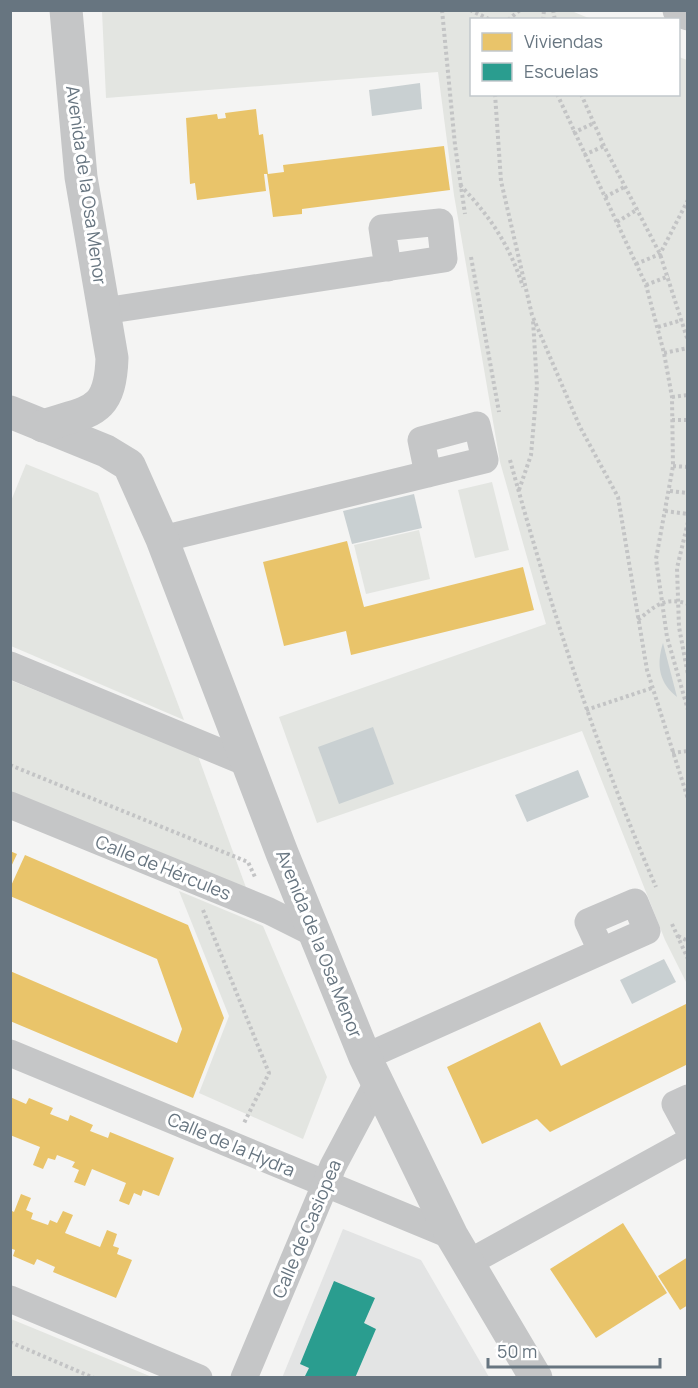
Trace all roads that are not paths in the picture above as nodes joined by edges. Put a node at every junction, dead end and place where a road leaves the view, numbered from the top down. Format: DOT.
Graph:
graph roads {
  1 [pos="66,10"];
  2 [pos="679,10"];
  3 [pos="687,14"];
  4 [pos="388,268"];
  5 [pos="104,311"];
  6 [pos="10,412"];
  7 [pos="43,426"];
  8 [pos="428,474"];
  9 [pos="162,539"];
  10 [pos="10,665"];
  11 [pos="248,763"];
  12 [pos="10,805"];
  13 [pos="313,933"];
  14 [pos="601,950"];
  15 [pos="10,1053"];
  16 [pos="371,1070"];
  17 [pos="687,1098"];
  18 [pos="687,1128"];
  19 [pos="687,1142"];
  20 [pos="326,1185"];
  21 [pos="460,1250"];
  22 [pos="10,1299"];
  23 [pos="199,1377"];
  24 [pos="244,1377"];
  25 [pos="536,1377"];
  1 -- 5 [label="street, Avenida de la Osa Menor"];
  2 -- 3 [label="street"];
  4 -- 5 [label="street"];
  5 -- 7 [label="street, Avenida de la Osa Menor"];
  6 -- 7 [label="street, Avenida de la Osa Menor"];
  7 -- 9 [label="street, Avenida de la Osa Menor"];
  8 -- 9 [label="street"];
  9 -- 11 [label="street, Avenida de la Osa Menor"];
  10 -- 11 [label="street"];
  11 -- 13 [label="street, Avenida de la Osa Menor"];
  12 -- 13 [label="street, Calle de Hércules"];
  13 -- 16 [label="street, Avenida de la Osa Menor"];
  14 -- 16 [label="street"];
  15 -- 20 [label="street, Calle de la Hydra"];
  16 -- 20 [label="street, Calle de Casiopea"];
  16 -- 21 [label="street, Avenida de la Osa Menor"];
  17 -- 18 [label="street"];
  19 -- 21 [label="street"];
  20 -- 21 [label="street, Calle de la Hydra"];
  20 -- 24 [label="street, Calle de Casiopea"];
  21 -- 25 [label="street, Avenida de la Osa Menor"];
  22 -- 23 [label="street"];
}
